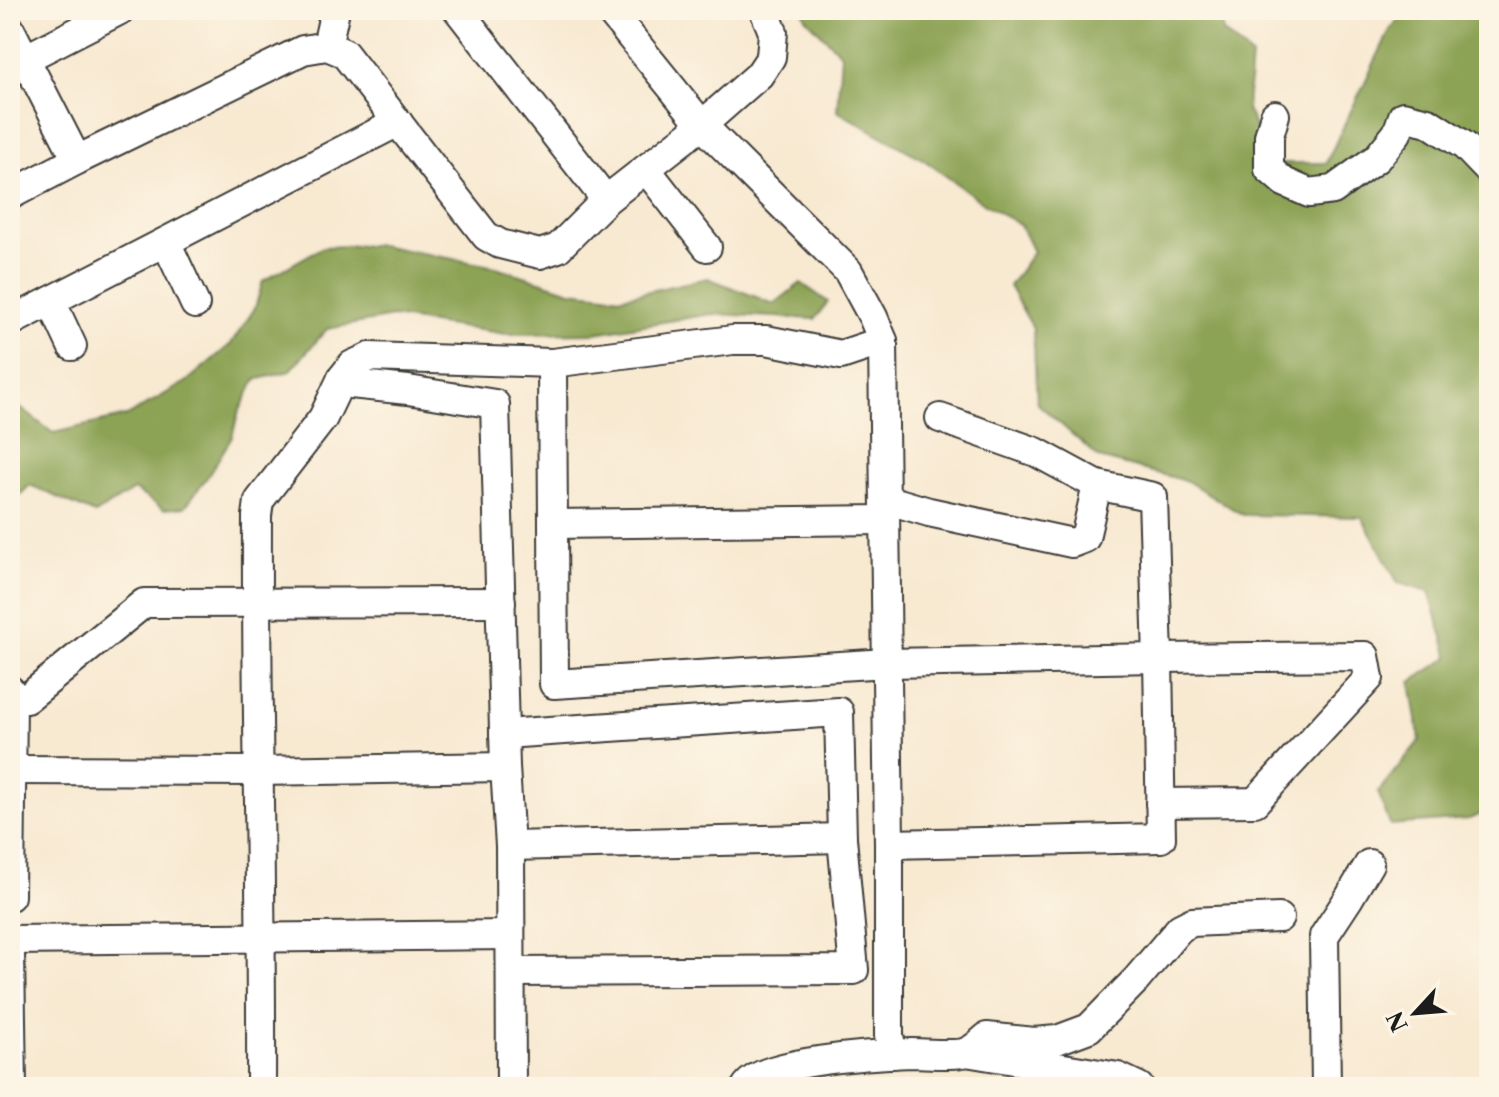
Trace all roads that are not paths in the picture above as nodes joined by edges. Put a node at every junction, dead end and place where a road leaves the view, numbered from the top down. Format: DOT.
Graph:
graph roads {
  1 [pos="120,10"];
  2 [pos="335,10"];
  3 [pos="458,10"];
  4 [pos="609,10"];
  5 [pos="764,10"];
  6 [pos="10,29"];
  7 [pos="327,46"];
  8 [pos="18,62"];
  9 [pos="1275,115"];
  10 [pos="398,122"];
  11 [pos="702,125"];
  12 [pos="77,160"];
  13 [pos="646,169"];
  14 [pos="1489,171"];
  15 [pos="10,195"];
  16 [pos="606,200"];
  17 [pos="166,242"];
  18 [pos="707,247"];
  19 [pos="51,301"];
  20 [pos="195,304"];
  21 [pos="10,322"];
  22 [pos="883,341"];
  23 [pos="72,346"];
  24 [pos="552,363"];
  25 [pos="342,378"];
  26 [pos="940,418"];
  27 [pos="1097,485"];
  28 [pos="885,510"];
  29 [pos="553,524"];
  30 [pos="501,602"];
  31 [pos="256,603"];
  32 [pos="1158,658"];
  33 [pos="887,663"];
  34 [pos="11,695"];
  35 [pos="504,734"];
  36 [pos="505,767"];
  37 [pos="10,770"];
  38 [pos="258,771"];
  39 [pos="1160,803"];
  40 [pos="842,838"];
  41 [pos="889,844"];
  42 [pos="510,846"];
  43 [pos="1369,864"];
  44 [pos="10,896"];
  45 [pos="1279,918"];
  46 [pos="510,935"];
  47 [pos="262,938"];
  48 [pos="10,940"];
  49 [pos="10,953"];
  50 [pos="511,972"];
  51 [pos="966,1052"];
  52 [pos="893,1054"];
  53 [pos="12,1087"];
  54 [pos="261,1087"];
  55 [pos="511,1087"];
  56 [pos="746,1087"];
  57 [pos="1139,1087"];
  58 [pos="1326,1087"];
  1 -- 8 [label="street"];
  2 -- 7 [label="street"];
  3 -- 16 [label="street"];
  4 -- 11 [label="street"];
  5 -- 11 [label="street"];
  6 -- 8 [label="street"];
  7 -- 10 [label="street"];
  7 -- 12 [label="street"];
  8 -- 12 [label="street"];
  9 -- 14 [label="street"];
  10 -- 16 [label="street"];
  10 -- 17 [label="street"];
  11 -- 13 [label="street"];
  11 -- 22 [label="street"];
  12 -- 15 [label="street"];
  13 -- 16 [label="street"];
  13 -- 18 [label="street"];
  17 -- 19 [label="street"];
  17 -- 20 [label="street"];
  19 -- 21 [label="street"];
  19 -- 23 [label="street"];
  22 -- 24 [label="street"];
  22 -- 28 [label="street"];
  24 -- 25 [label="street"];
  24 -- 29 [label="street"];
  25 -- 30 [label="street"];
  25 -- 31 [label="street"];
  26 -- 27 [label="street"];
  27 -- 28 [label="street"];
  27 -- 32 [label="street"];
  28 -- 29 [label="street"];
  28 -- 33 [label="street"];
  29 -- 33 [label="street"];
  30 -- 31 [label="street"];
  30 -- 35 [label="street"];
  31 -- 34 [label="street"];
  31 -- 38 [label="street"];
  32 -- 33 [label="street"];
  32 -- 39 [label="street"];
  32 -- 39 [label="street"];
  33 -- 41 [label="street"];
  34 -- 37 [label="street"];
  35 -- 36 [label="street"];
  35 -- 40 [label="street"];
  36 -- 38 [label="street"];
  36 -- 42 [label="street"];
  37 -- 38 [label="street"];
  37 -- 44 [label="street"];
  38 -- 47 [label="street"];
  39 -- 41 [label="street"];
  40 -- 42 [label="street"];
  40 -- 50 [label="street"];
  41 -- 52 [label="street"];
  42 -- 46 [label="street"];
  43 -- 58 [label="street"];
  45 -- 51 [label="street"];
  46 -- 47 [label="street"];
  46 -- 50 [label="street"];
  47 -- 48 [label="street"];
  47 -- 54 [label="street"];
  49 -- 53 [label="street"];
  50 -- 55 [label="street"];
  51 -- 52 [label="street"];
  51 -- 57 [label="street"];
  52 -- 56 [label="street"];
}
